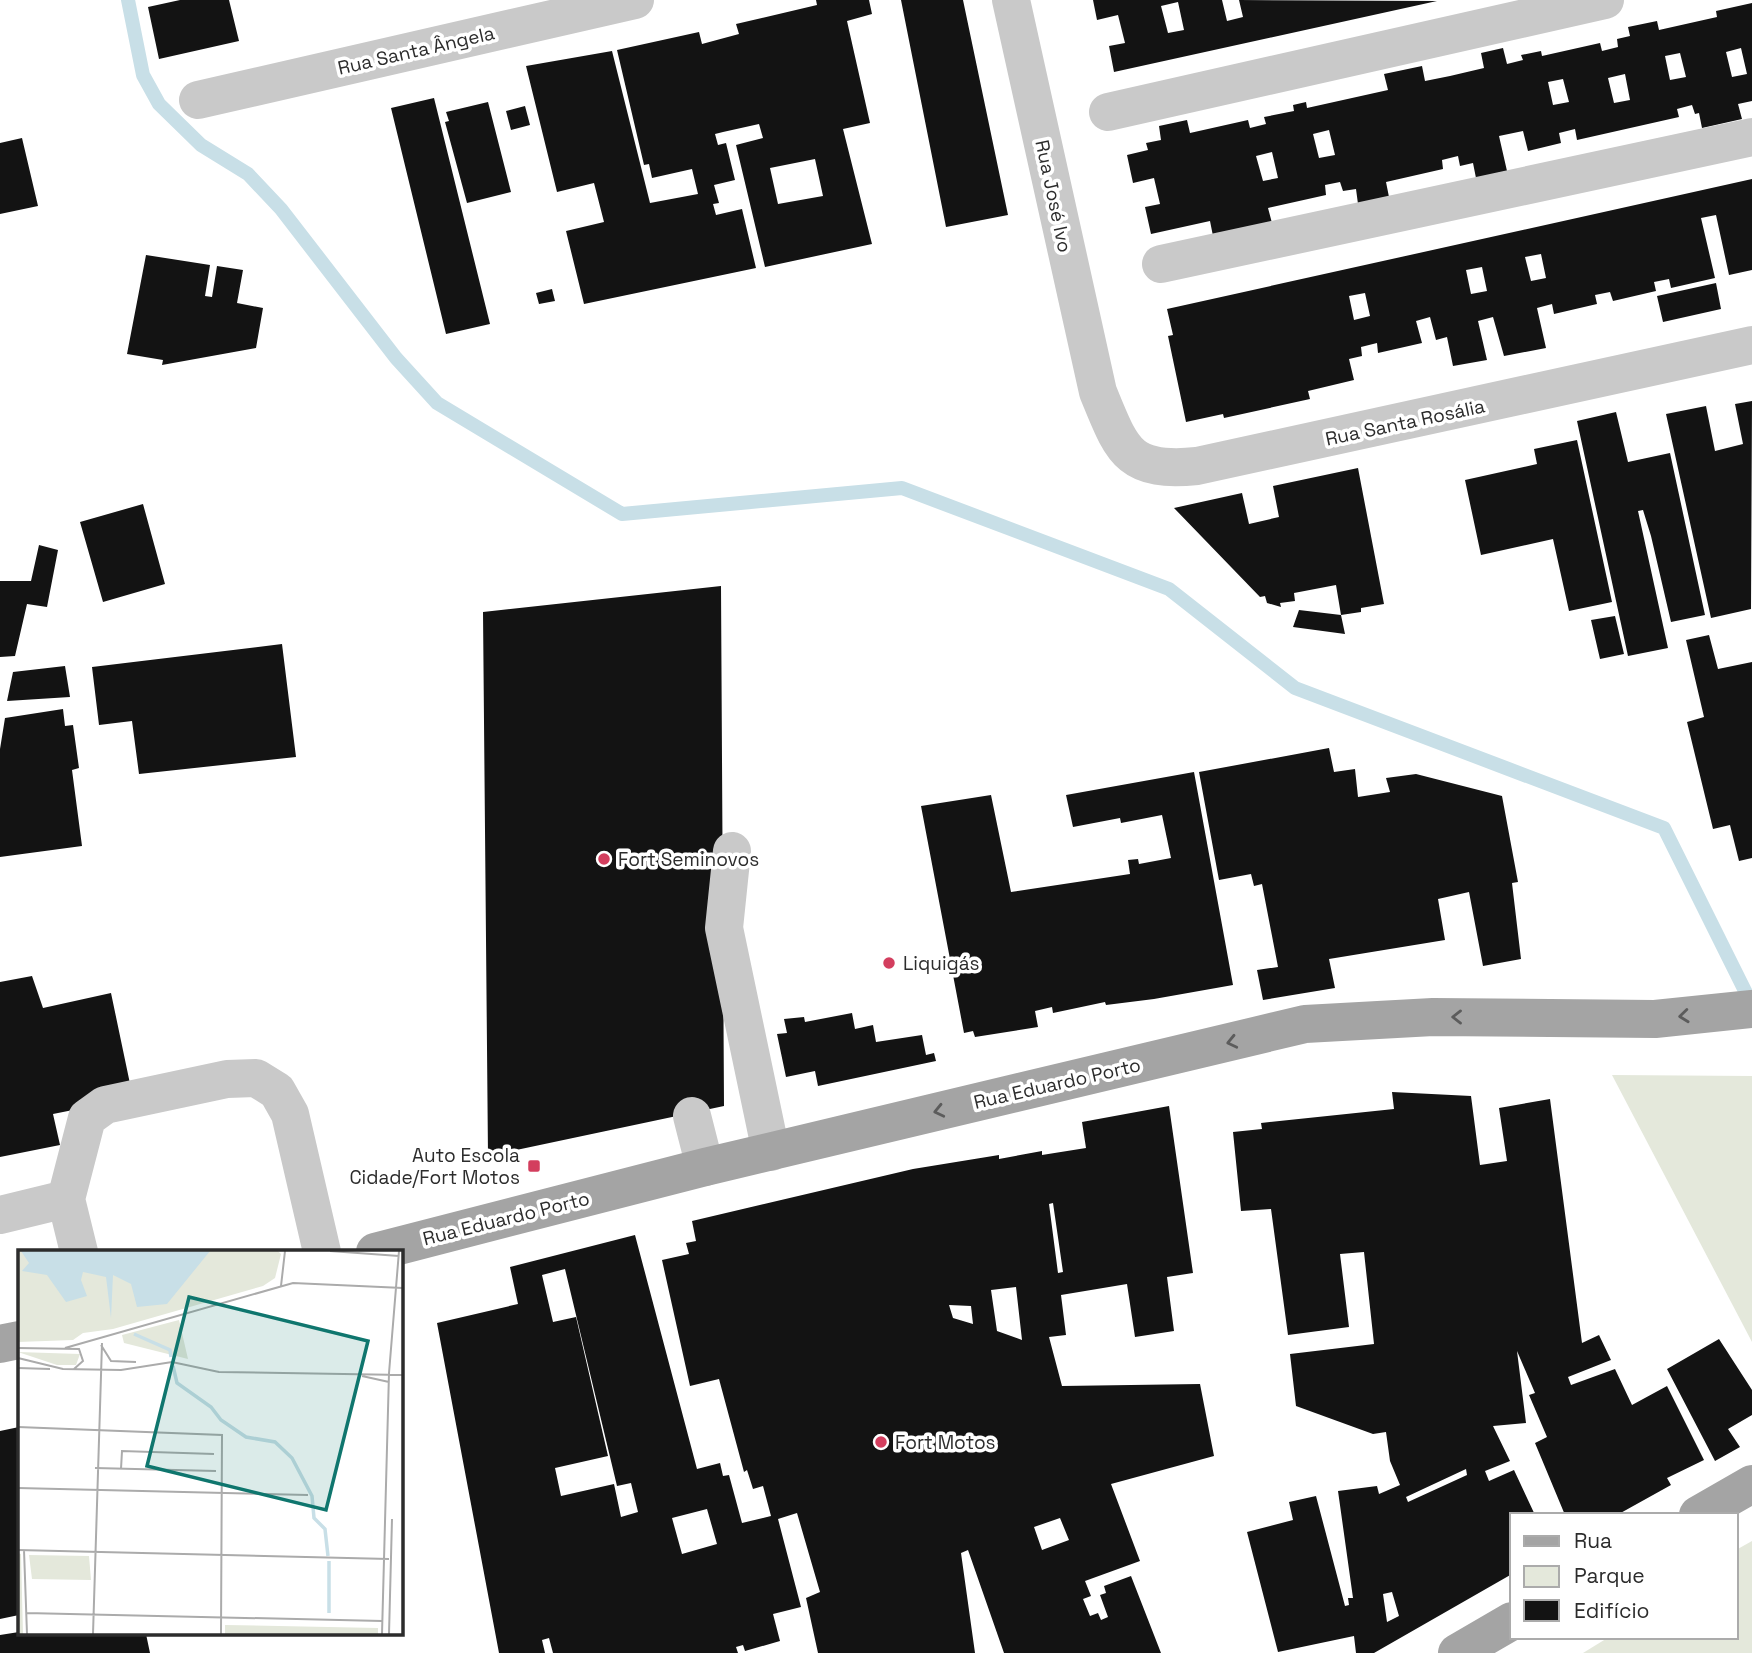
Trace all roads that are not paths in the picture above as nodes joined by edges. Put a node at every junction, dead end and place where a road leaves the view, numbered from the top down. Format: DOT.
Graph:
graph roads {
  1 [pos="635,0"];
  2 [pos="1011,0"];
  3 [pos="1605,0"];
  4 [pos="198,100"];
  5 [pos="1108,112"];
  6 [pos="1752,137"];
  7 [pos="1161,264"];
  8 [pos="1752,345"];
  9 [pos="1098,392"];
  10 [pos="733,851"];
  11 [pos="1752,1009"];
  12 [pos="692,1116"];
  13 [pos="771,1152"];
  14 [pos="705,1167"];
  15 [pos="66,1199"];
  16 [pos="0,1215"];
  17 [pos="79,1250"];
  18 [pos="322,1250"];
  19 [pos="383,1250"];
  20 [pos="0,1317"];
  21 [pos="18,1318"];
  22 [pos="18,1339"];
  23 [pos="0,1344"];
  24 [pos="1752,1484"];
  25 [pos="1701,1513"];
  26 [pos="1510,1622"];
  27 [pos="1457,1653"];
  1 -- 4 [label="street, Rua Santa Ângela"];
  2 -- 9 [label="street, Rua José Ivo"];
  3 -- 5 [label="street"];
  6 -- 7 [label="street"];
  8 -- 9 [label="street, Rua Santa Rosália"];
  10 -- 13 [label="street"];
  11 -- 13 [label="main road, Rua Eduardo Porto, one-way"];
  12 -- 14 [label="street"];
  13 -- 14 [label="main road, Rua Eduardo Porto"];
  14 -- 19 [label="main road, Rua Eduardo Porto"];
  15 -- 16 [label="street"];
  15 -- 17 [label="street"];
  15 -- 18 [label="street"];
  20 -- 21 [label="main road"];
  22 -- 23 [label="main road"];
  24 -- 25 [label="main road"];
  26 -- 27 [label="main road"];
}
